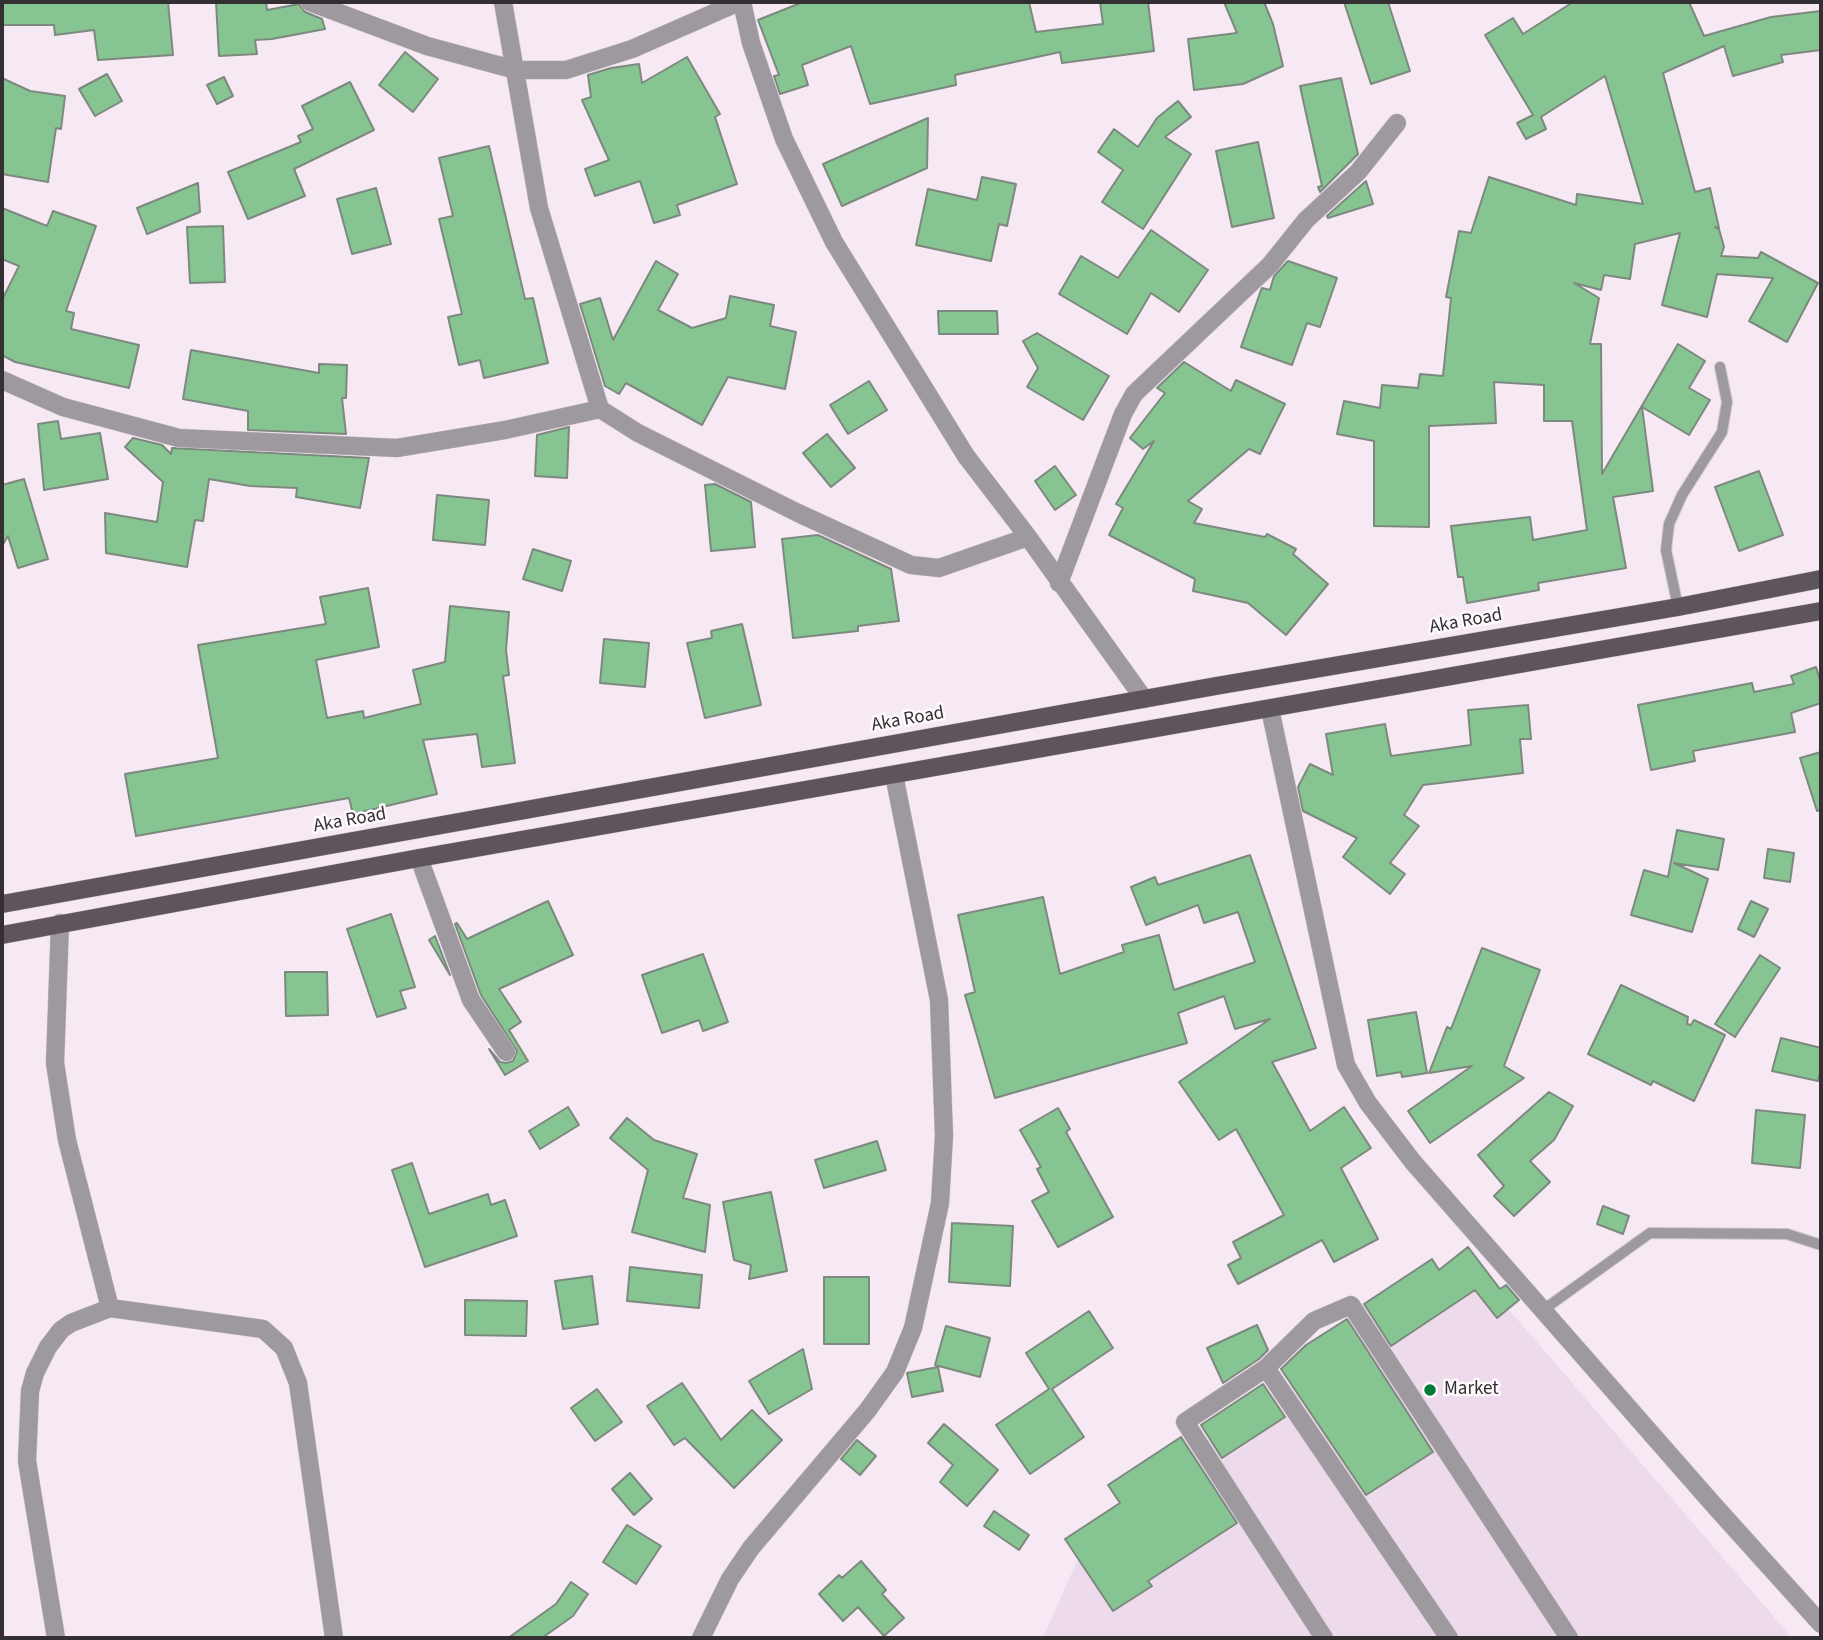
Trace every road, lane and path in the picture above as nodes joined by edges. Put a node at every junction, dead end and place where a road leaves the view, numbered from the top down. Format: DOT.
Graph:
graph roads {
  1 [pos="310,2"];
  2 [pos="503,2"];
  3 [pos="741,2"];
  4 [pos="516,70"];
  5 [pos="1397,123"];
  6 [pos="1720,367"];
  7 [pos="2,380"];
  8 [pos="600,409"];
  9 [pos="1028,537"];
  10 [pos="1821,579"];
  11 [pos="1059,583"];
  12 [pos="1678,607"];
  13 [pos="1821,611"];
  14 [pos="1143,699"];
  15 [pos="1270,709"];
  16 [pos="894,775"];
  17 [pos="419,858"];
  18 [pos="2,904"];
  19 [pos="60,923"];
  20 [pos="2,935"];
  21 [pos="506,1052"];
  22 [pos="1821,1245"];
  23 [pos="110,1308"];
  24 [pos="1543,1310"];
  25 [pos="1266,1368"];
  26 [pos="1821,1624"];
  27 [pos="56,1638"];
  28 [pos="334,1638"];
  29 [pos="701,1638"];
  30 [pos="1324,1638"];
  31 [pos="1450,1638"];
  32 [pos="1569,1638"];
  1 -- 4 [label="street"];
  2 -- 4 [label="street"];
  3 -- 4 [label="street"];
  3 -- 9 [label="street"];
  4 -- 8 [label="street"];
  5 -- 11 [label="street"];
  6 -- 12 [label="lane"];
  7 -- 8 [label="street"];
  8 -- 9 [label="street"];
  9 -- 11 [label="street"];
  10 -- 12 [label="main road, Aka Road"];
  11 -- 14 [label="street"];
  12 -- 14 [label="main road, Aka Road"];
  13 -- 15 [label="main road"];
  14 -- 18 [label="main road, Aka Road"];
  15 -- 16 [label="main road"];
  15 -- 24 [label="street"];
  16 -- 17 [label="main road"];
  16 -- 29 [label="street"];
  17 -- 19 [label="main road"];
  17 -- 21 [label="street"];
  19 -- 20 [label="main road"];
  19 -- 23 [label="street"];
  22 -- 24 [label="lane"];
  23 -- 27 [label="street"];
  23 -- 28 [label="street"];
  24 -- 26 [label="street"];
  25 -- 30 [label="street"];
  25 -- 31 [label="street"];
  25 -- 32 [label="street"];
}
